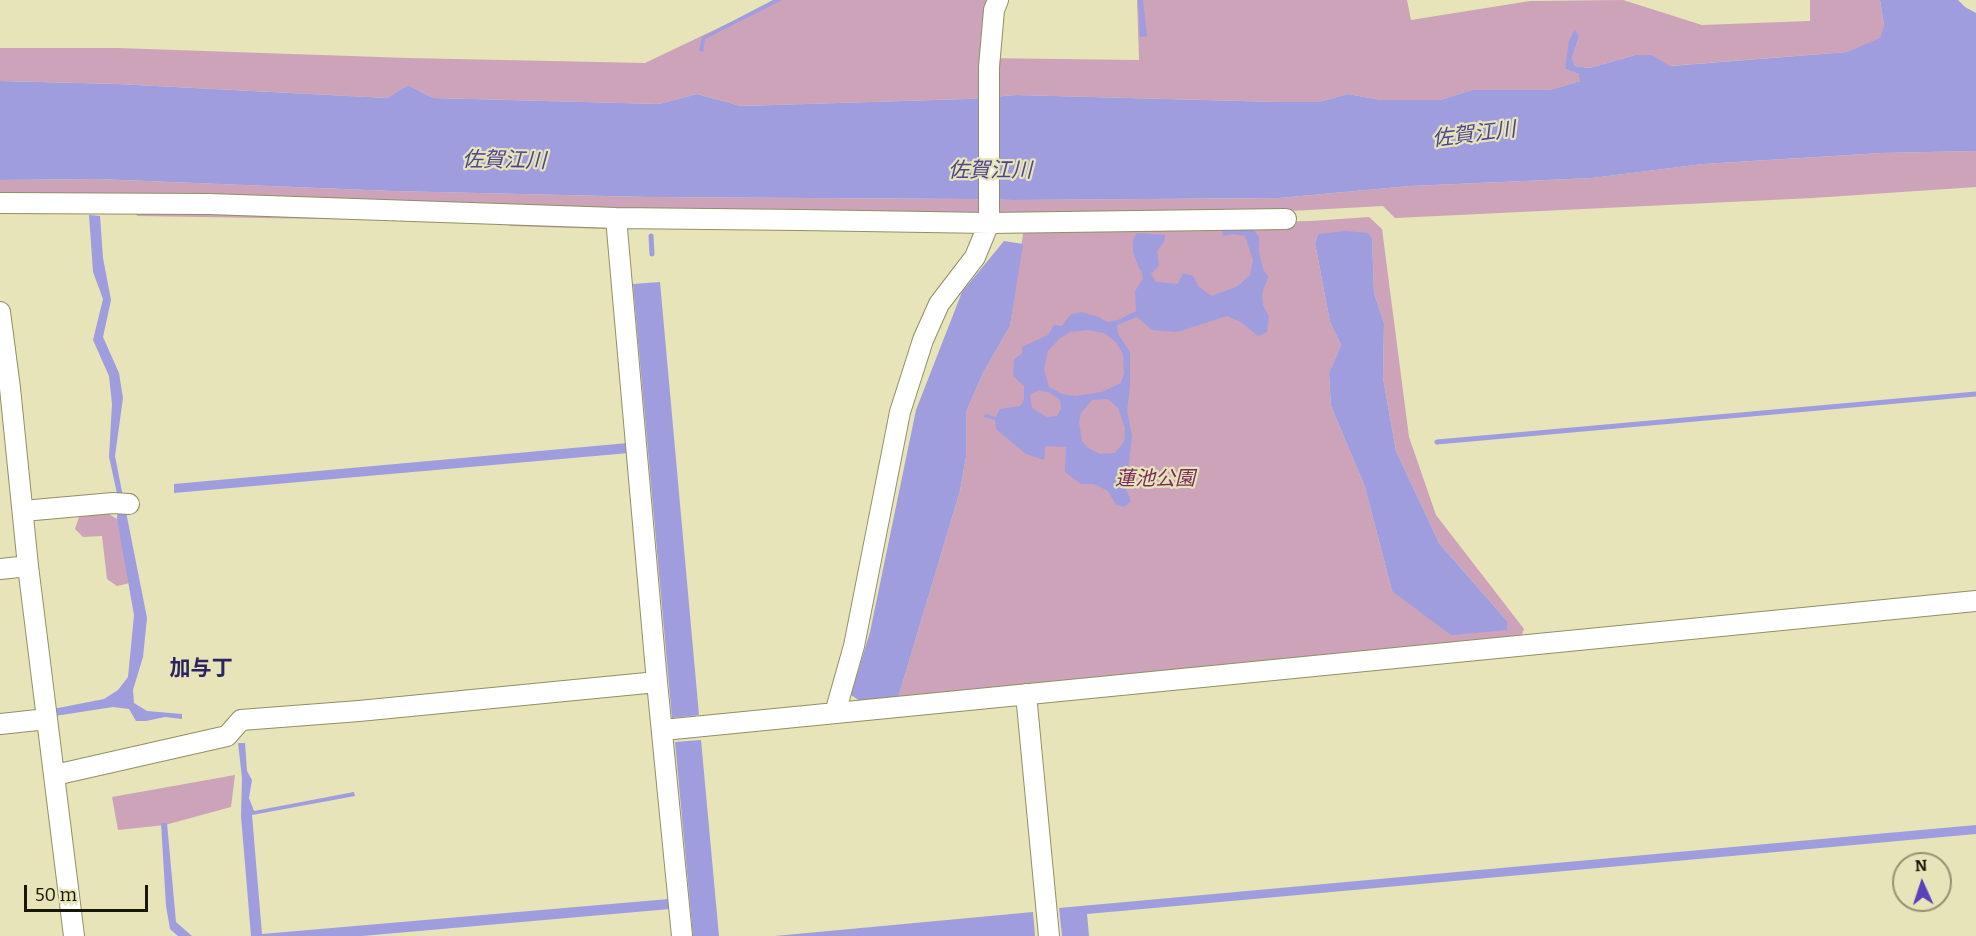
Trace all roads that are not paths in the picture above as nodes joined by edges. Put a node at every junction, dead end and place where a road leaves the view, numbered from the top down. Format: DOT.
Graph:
graph roads {
  1 [pos="998,0"];
  2 [pos="0,203"];
  3 [pos="616,218"];
  4 [pos="989,218"];
  5 [pos="1286,219"];
  6 [pos="0,312"];
  7 [pos="121,504"];
  8 [pos="23,511"];
  9 [pos="27,567"];
  10 [pos="0,569"];
  11 [pos="1976,601"];
  12 [pos="657,682"];
  13 [pos="1026,694"];
  14 [pos="46,713"];
  15 [pos="836,713"];
  16 [pos="0,724"];
  17 [pos="663,730"];
  18 [pos="55,775"];
  19 [pos="74,936"];
  20 [pos="682,936"];
  21 [pos="1049,936"];
  1 -- 4 [label="street"];
  2 -- 3 [label="street"];
  3 -- 4 [label="street"];
  3 -- 12 [label="street"];
  4 -- 5 [label="street"];
  4 -- 15 [label="street"];
  6 -- 8 [label="street"];
  7 -- 8 [label="street"];
  8 -- 9 [label="street"];
  9 -- 10 [label="street"];
  9 -- 14 [label="street"];
  11 -- 13 [label="street"];
  12 -- 17 [label="street"];
  12 -- 18 [label="street"];
  13 -- 15 [label="street"];
  13 -- 21 [label="street"];
  14 -- 16 [label="street"];
  14 -- 18 [label="street"];
  15 -- 17 [label="street"];
  17 -- 20 [label="street"];
  18 -- 19 [label="street"];
}
